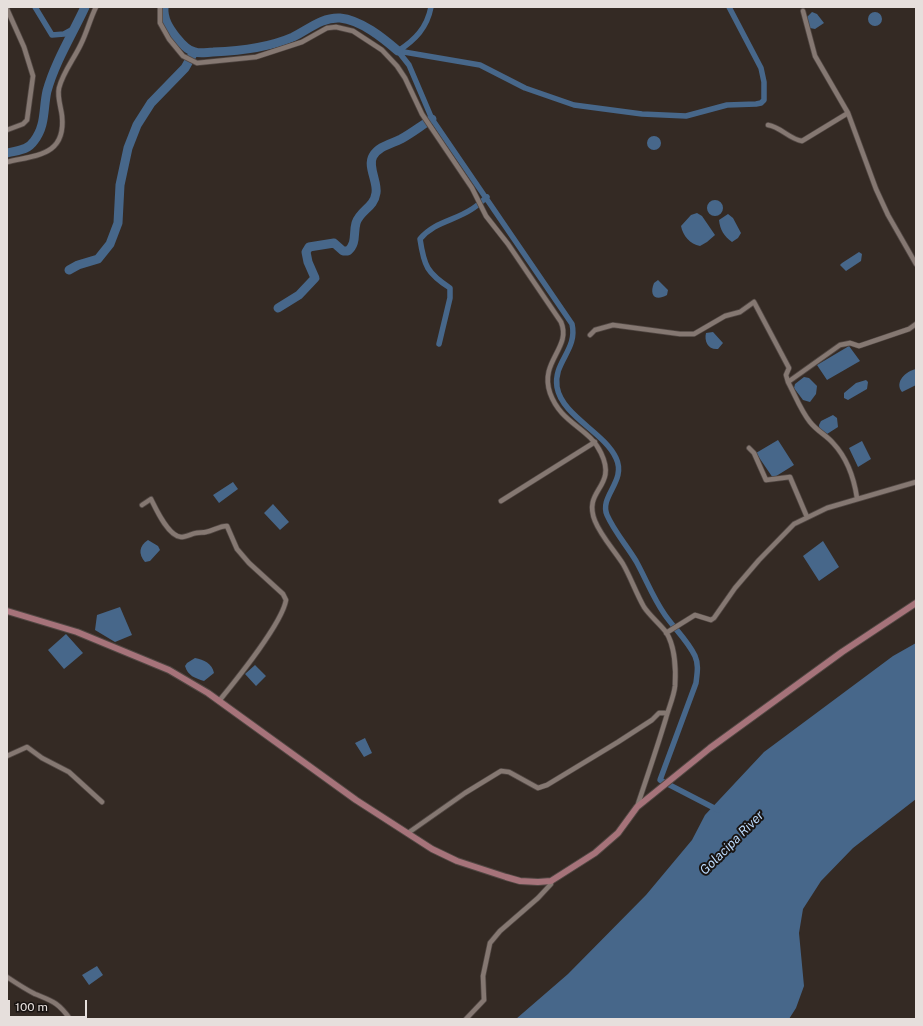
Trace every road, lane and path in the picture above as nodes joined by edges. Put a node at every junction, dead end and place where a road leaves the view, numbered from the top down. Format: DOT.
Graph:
graph roads {
  1 [pos="96,7"];
  2 [pos="160,7"];
  3 [pos="7,9"];
  4 [pos="803,11"];
  5 [pos="848,113"];
  6 [pos="768,125"];
  7 [pos="7,130"];
  8 [pos="7,162"];
  9 [pos="916,264"];
  10 [pos="916,324"];
  11 [pos="590,335"];
  12 [pos="788,382"];
  13 [pos="595,442"];
  14 [pos="749,448"];
  15 [pos="916,482"];
  16 [pos="857,498"];
  17 [pos="501,501"];
  18 [pos="142,505"];
  19 [pos="807,517"];
  20 [pos="916,603"];
  21 [pos="7,611"];
  22 [pos="666,633"];
  23 [pos="219,701"];
  24 [pos="667,713"];
  25 [pos="7,756"];
  26 [pos="102,802"];
  27 [pos="637,806"];
  28 [pos="408,833"];
  29 [pos="551,881"];
  30 [pos="7,978"];
  31 [pos="70,1019"];
  32 [pos="466,1019"];
  1 -- 8 [label="street"];
  2 -- 13 [label="street"];
  3 -- 7 [label="street"];
  4 -- 5 [label="street"];
  5 -- 6 [label="street"];
  5 -- 9 [label="street"];
  10 -- 12 [label="street"];
  11 -- 12 [label="street"];
  12 -- 16 [label="street"];
  13 -- 17 [label="street"];
  13 -- 22 [label="street"];
  14 -- 19 [label="street"];
  15 -- 16 [label="street"];
  16 -- 19 [label="street"];
  18 -- 23 [label="street"];
  19 -- 22 [label="street"];
  20 -- 27 [label="street"];
  21 -- 23 [label="street"];
  22 -- 24 [label="street"];
  23 -- 28 [label="street"];
  24 -- 27 [label="street"];
  24 -- 28 [label="street"];
  25 -- 26 [label="street"];
  27 -- 29 [label="street"];
  28 -- 29 [label="street"];
  29 -- 32 [label="street"];
  30 -- 31 [label="street"];
}
